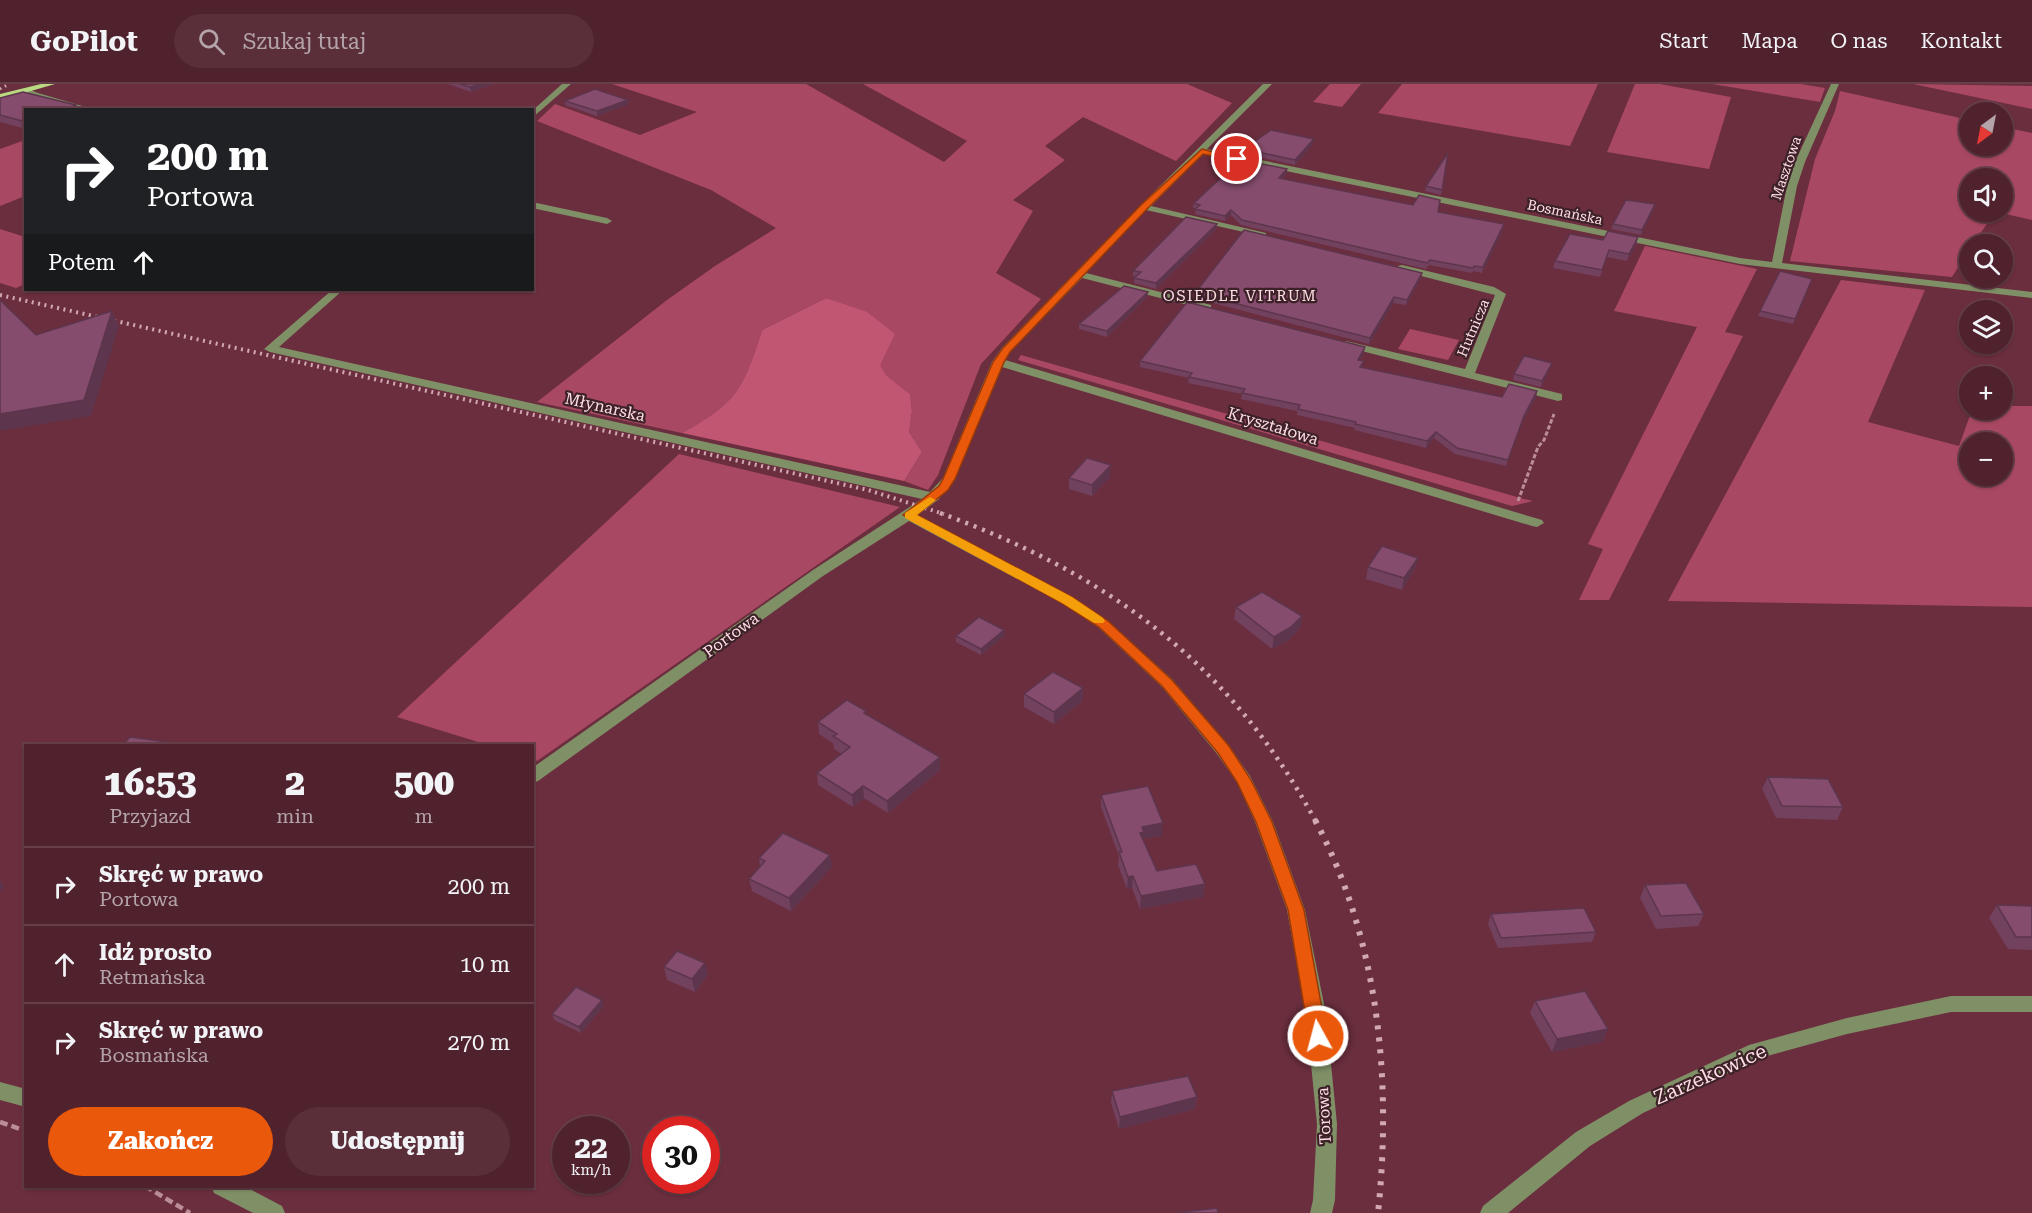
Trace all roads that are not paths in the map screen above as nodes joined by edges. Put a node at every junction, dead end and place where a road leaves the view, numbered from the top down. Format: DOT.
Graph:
graph roads {
  1 [pos="51,84"];
  2 [pos="567,84"];
  3 [pos="1268,84"];
  4 [pos="1835,84"];
  5 [pos="26,90"];
  6 [pos="0,97"];
  7 [pos="84,108"];
  8 [pos="534,114"];
  9 [pos="1202,151"];
  10 [pos="534,205"];
  11 [pos="1144,207"];
  12 [pos="607,221"];
  13 [pos="1275,238"];
  14 [pos="1388,265"];
  15 [pos="1776,266"];
  16 [pos="1079,274"];
  17 [pos="337,291"];
  18 [pos="2032,295"];
  19 [pos="1214,309"];
  20 [pos="1340,342"];
  21 [pos="999,362"];
  22 [pos="1467,374"];
  23 [pos="1558,397"];
  24 [pos="933,497"];
  25 [pos="909,515"];
  26 [pos="1538,523"];
  27 [pos="534,776"];
  28 [pos="2032,1004"];
  29 [pos="0,1091"];
  30 [pos="24,1097"];
  31 [pos="226,1188"];
  32 [pos="274,1213"];
  33 [pos="1321,1213"];
  34 [pos="1491,1213"];
  1 -- 5 [label="main road"];
  2 -- 8 [label="street"];
  3 -- 9 [label="street, Portowa"];
  4 -- 15 [label="street, Masztowa"];
  5 -- 6 [label="main road"];
  5 -- 7 [label="street"];
  9 -- 11 [label="street, Portowa"];
  9 -- 15 [label="street, Bosmańska"];
  10 -- 12 [label="street"];
  11 -- 13 [label="street"];
  11 -- 16 [label="street, Portowa"];
  14 -- 22 [label="street, Hutnicza"];
  15 -- 18 [label="street, Bosmańska"];
  16 -- 19 [label="street"];
  16 -- 21 [label="street, Portowa"];
  17 -- 24 [label="street, Młynarska"];
  20 -- 22 [label="street, Hutnicza"];
  21 -- 24 [label="street, Portowa"];
  21 -- 26 [label="street, Kryształowa"];
  22 -- 23 [label="street"];
  24 -- 25 [label="street, Portowa"];
  25 -- 27 [label="street, Portowa"];
  25 -- 33 [label="street, Torowa"];
  28 -- 34 [label="street, Zarzekowice"];
  29 -- 30 [label="street"];
  31 -- 32 [label="street"];
}
